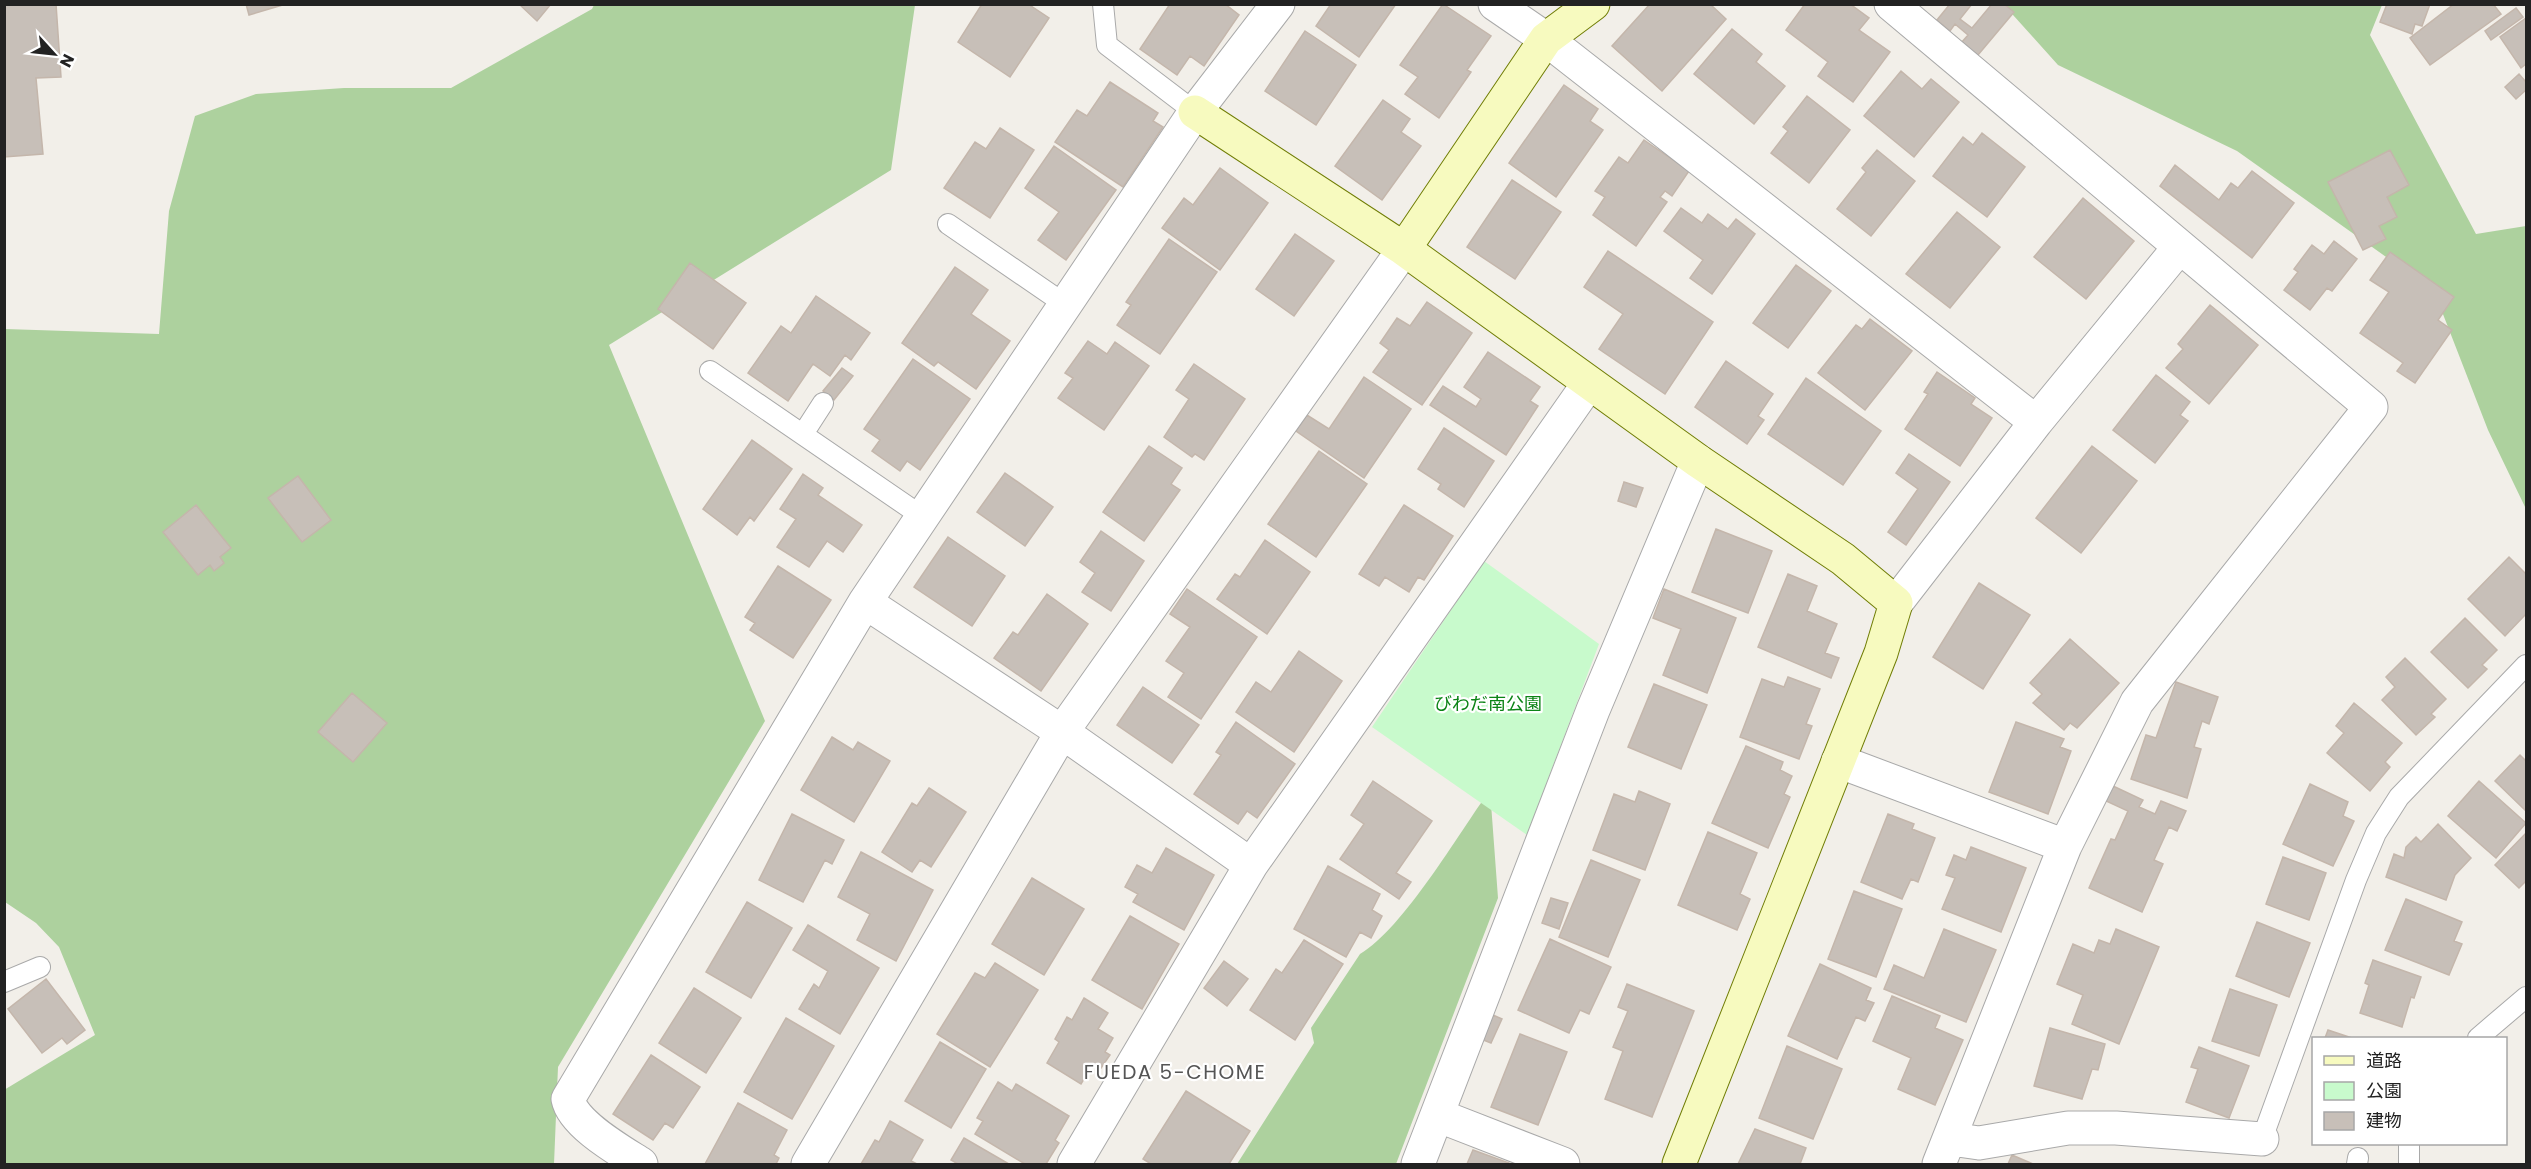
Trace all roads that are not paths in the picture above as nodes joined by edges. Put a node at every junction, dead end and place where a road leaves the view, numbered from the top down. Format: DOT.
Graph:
graph roads {
  1 [pos="1103,4"];
  2 [pos="1278,4"];
  3 [pos="1495,4"];
  4 [pos="1593,4"];
  5 [pos="1891,4"];
  6 [pos="1546,39"];
  7 [pos="1195,112"];
  8 [pos="948,224"];
  9 [pos="1404,249"];
  10 [pos="2178,249"];
  11 [pos="1066,305"];
  12 [pos="710,371"];
  13 [pos="1589,383"];
  14 [pos="823,403"];
  15 [pos="2036,422"];
  16 [pos="802,434"];
  17 [pos="1698,461"];
  18 [pos="923,517"];
  19 [pos="865,602"];
  20 [pos="1896,603"];
  21 [pos="2526,665"];
  22 [pos="1062,732"];
  23 [pos="1838,761"];
  24 [pos="2065,846"];
  25 [pos="1251,865"];
  26 [pos="40,967"];
  27 [pos="4,982"];
  28 [pos="2526,998"];
  29 [pos="2479,1037"];
  30 [pos="1437,1115"];
  31 [pos="2262,1139"];
  32 [pos="2409,1145"];
  33 [pos="1945,1152"];
  34 [pos="601,1154"];
  35 [pos="641,1164"];
  36 [pos="808,1164"];
  37 [pos="1074,1164"];
  38 [pos="1418,1164"];
  39 [pos="1563,1164"];
  40 [pos="1678,1164"];
  41 [pos="2409,1164"];
  1 -- 7 [label="lane"];
  2 -- 7 [label="street"];
  3 -- 6 [label="street"];
  4 -- 6 [label="street"];
  5 -- 10 [label="street"];
  6 -- 9 [label="street"];
  6 -- 15 [label="street"];
  7 -- 9 [label="street"];
  7 -- 11 [label="street"];
  8 -- 11 [label="lane"];
  9 -- 13 [label="street"];
  9 -- 22 [label="street"];
  10 -- 15 [label="street"];
  10 -- 24 [label="street"];
  11 -- 18 [label="street"];
  12 -- 16 [label="lane"];
  13 -- 17 [label="street"];
  13 -- 25 [label="street"];
  14 -- 16 [label="lane"];
  15 -- 20 [label="street"];
  16 -- 18 [label="lane"];
  17 -- 20 [label="street"];
  17 -- 30 [label="street"];
  18 -- 19 [label="street"];
  19 -- 22 [label="street"];
  19 -- 34 [label="street"];
  20 -- 23 [label="street"];
  21 -- 31 [label="lane"];
  22 -- 25 [label="street"];
  22 -- 36 [label="street"];
  23 -- 24 [label="street"];
  23 -- 40 [label="street"];
  24 -- 33 [label="street"];
  25 -- 37 [label="street"];
  26 -- 27 [label="lane"];
  28 -- 29 [label="lane"];
  30 -- 38 [label="street"];
  30 -- 39 [label="street"];
  31 -- 33 [label="street"];
  32 -- 41 [label="lane"];
  34 -- 35 [label="street"];
}
